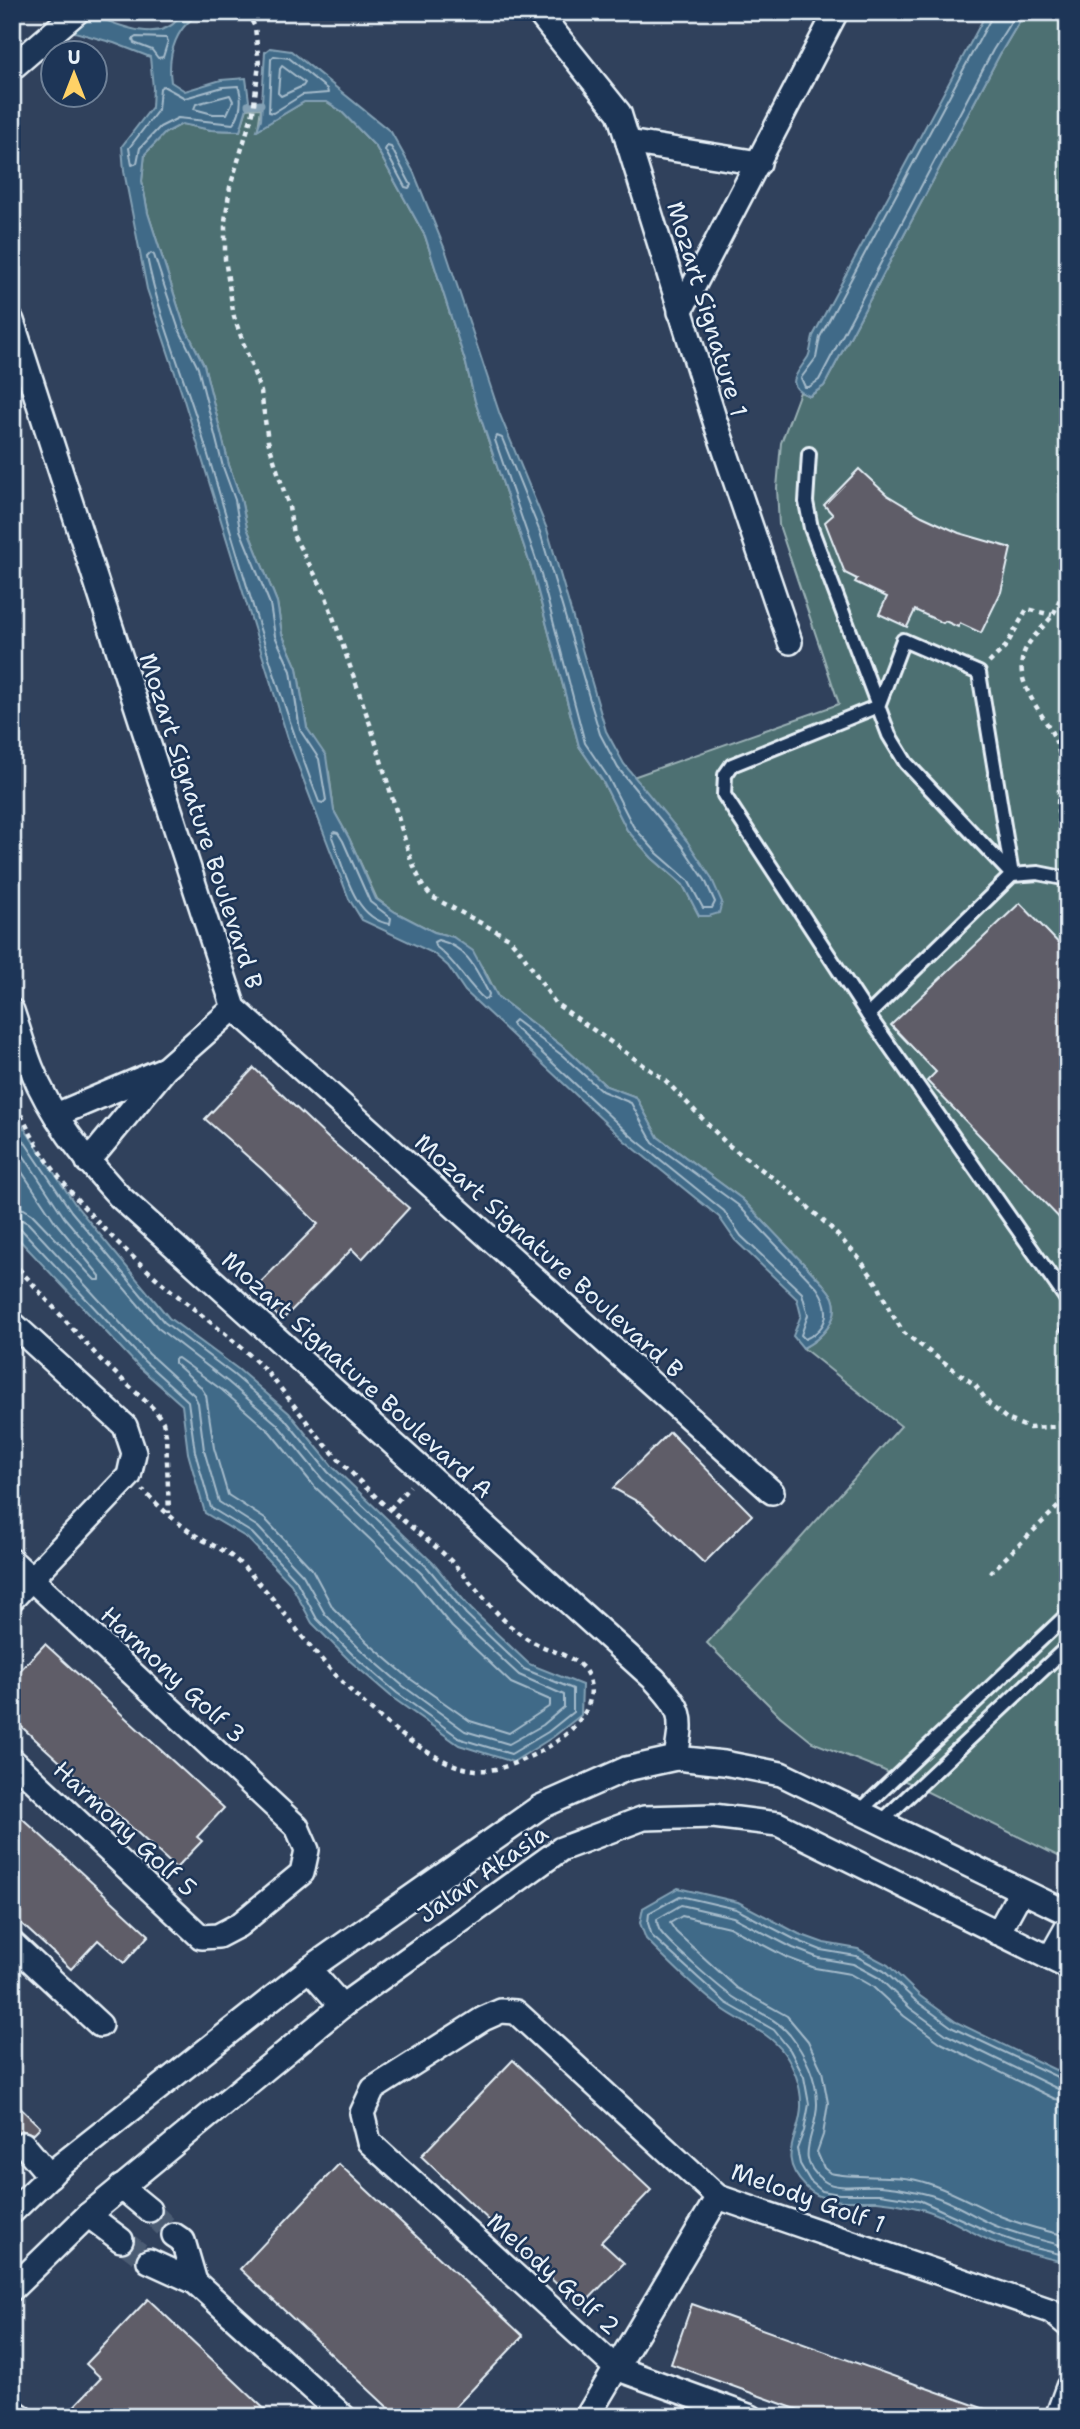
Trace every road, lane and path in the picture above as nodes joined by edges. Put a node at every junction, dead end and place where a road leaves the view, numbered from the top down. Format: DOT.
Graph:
graph roads {
  1 [pos="77,12"];
  2 [pos="247,12"];
  3 [pos="538,12"];
  4 [pos="836,12"];
  5 [pos="12,68"];
  6 [pos="628,142"];
  7 [pos="759,163"];
  8 [pos="680,312"];
  9 [pos="12,321"];
  10 [pos="810,454"];
  11 [pos="1068,571"];
  12 [pos="1053,615"];
  13 [pos="790,642"];
  14 [pos="979,673"];
  15 [pos="878,706"];
  16 [pos="1067,840"];
  17 [pos="1068,854"];
  18 [pos="1012,875"];
  19 [pos="1068,879"];
  20 [pos="234,1007"];
  21 [pos="12,1011"];
  22 [pos="869,1015"];
  23 [pos="164,1069"];
  24 [pos="12,1097"];
  25 [pos="56,1115"];
  26 [pos="88,1162"];
  27 [pos="17,1266"];
  28 [pos="12,1271"];
  29 [pos="1068,1301"];
  30 [pos="1068,1312"];
  31 [pos="12,1323"];
  32 [pos="1068,1338"];
  33 [pos="1068,1426"];
  34 [pos="129,1476"];
  35 [pos="772,1492"];
  36 [pos="1068,1497"];
  37 [pos="12,1561"];
  38 [pos="990,1573"];
  39 [pos="31,1578"];
  40 [pos="12,1599"];
  41 [pos="1068,1614"];
  42 [pos="1068,1646"];
  43 [pos="676,1758"];
  44 [pos="12,1760"];
  45 [pos="859,1812"];
  46 [pos="881,1822"];
  47 [pos="1021,1891"];
  48 [pos="1068,1913"];
  49 [pos="1068,1926"];
  50 [pos="998,1933"];
  51 [pos="201,1937"];
  52 [pos="12,1943"];
  53 [pos="1059,1963"];
  54 [pos="309,1969"];
  55 [pos="342,2006"];
  56 [pos="100,2025"];
  57 [pos="362,2113"];
  58 [pos="23,2144"];
  59 [pos="50,2176"];
  60 [pos="121,2187"];
  61 [pos="718,2197"];
  62 [pos="17,2199"];
  63 [pos="149,2210"];
  64 [pos="88,2215"];
  65 [pos="174,2235"];
  66 [pos="121,2241"];
  67 [pos="149,2261"];
  68 [pos="195,2282"];
  69 [pos="12,2288"];
  70 [pos="1068,2325"];
  71 [pos="616,2368"];
  72 [pos="1068,2387"];
  73 [pos="12,2410"];
  74 [pos="22,2417"];
  75 [pos="344,2417"];
  76 [pos="587,2417"];
  77 [pos="751,2417"];
  78 [pos="1056,2417"];
  1 -- 5 [label="street"];
  2 -- 33 [label="path"];
  3 -- 6 [label="street, Mozart Signature 1"];
  4 -- 7 [label="street"];
  6 -- 7 [label="street"];
  6 -- 8 [label="street, Mozart Signature 1"];
  7 -- 8 [label="street"];
  8 -- 13 [label="street, Mozart Signature 1"];
  9 -- 20 [label="street, Mozart Signature Boulevard B"];
  10 -- 15 [label="lane"];
  11 -- 12 [label="path"];
  12 -- 14 [label="path"];
  12 -- 16 [label="path"];
  14 -- 15 [label="lane"];
  14 -- 18 [label="lane"];
  15 -- 18 [label="lane"];
  15 -- 22 [label="lane"];
  16 -- 17 [label="path"];
  18 -- 19 [label="lane"];
  18 -- 22 [label="lane"];
  20 -- 23 [label="street"];
  20 -- 35 [label="street, Mozart Signature Boulevard B"];
  21 -- 25 [label="street, Mozart Signature Boulevard A"];
  22 -- 29 [label="lane"];
  23 -- 25 [label="street"];
  23 -- 26 [label="street"];
  24 -- 34 [label="path"];
  25 -- 26 [label="street, Mozart Signature Boulevard A"];
  26 -- 43 [label="street, Mozart Signature Boulevard A"];
  27 -- 28 [label="path"];
  30 -- 32 [label="path"];
  31 -- 34 [label="street"];
  34 -- 39 [label="street"];
  36 -- 38 [label="path"];
  37 -- 39 [label="street, Harmony Golf 3"];
  39 -- 40 [label="street"];
  39 -- 51 [label="street, Harmony Golf 3"];
  41 -- 45 [label="lane"];
  42 -- 46 [label="lane"];
  43 -- 45 [label="street, Jalan Akasia"];
  43 -- 54 [label="street, Jalan Akasia"];
  44 -- 51 [label="street, Harmony Golf 5"];
  45 -- 46 [label="street, Jalan Akasia"];
  46 -- 47 [label="street, Jalan Akasia"];
  47 -- 48 [label="street, Jalan Akasia"];
  47 -- 50 [label="street"];
  49 -- 53 [label="street"];
  50 -- 53 [label="street, Jalan Akasia"];
  50 -- 55 [label="street, Jalan Akasia"];
  52 -- 56 [label="street"];
  54 -- 55 [label="street"];
  54 -- 59 [label="street, Jalan Akasia"];
  55 -- 60 [label="street, Jalan Akasia"];
  57 -- 61 [label="street, Melody Golf 1"];
  57 -- 71 [label="street, Melody Golf 2"];
  58 -- 59 [label="street"];
  59 -- 62 [label="street, Jalan Akasia"];
  60 -- 63 [label="street"];
  60 -- 64 [label="street, Jalan Akasia"];
  61 -- 70 [label="street, Melody Golf 1"];
  61 -- 71 [label="street"];
  64 -- 66 [label="street"];
  64 -- 69 [label="street, Jalan Akasia"];
  65 -- 68 [label="street"];
  67 -- 68 [label="street"];
  68 -- 75 [label="street"];
  71 -- 76 [label="street"];
  71 -- 77 [label="street, Melody Golf 2"];
  72 -- 78 [label="street"];
  73 -- 74 [label="street"];
}
